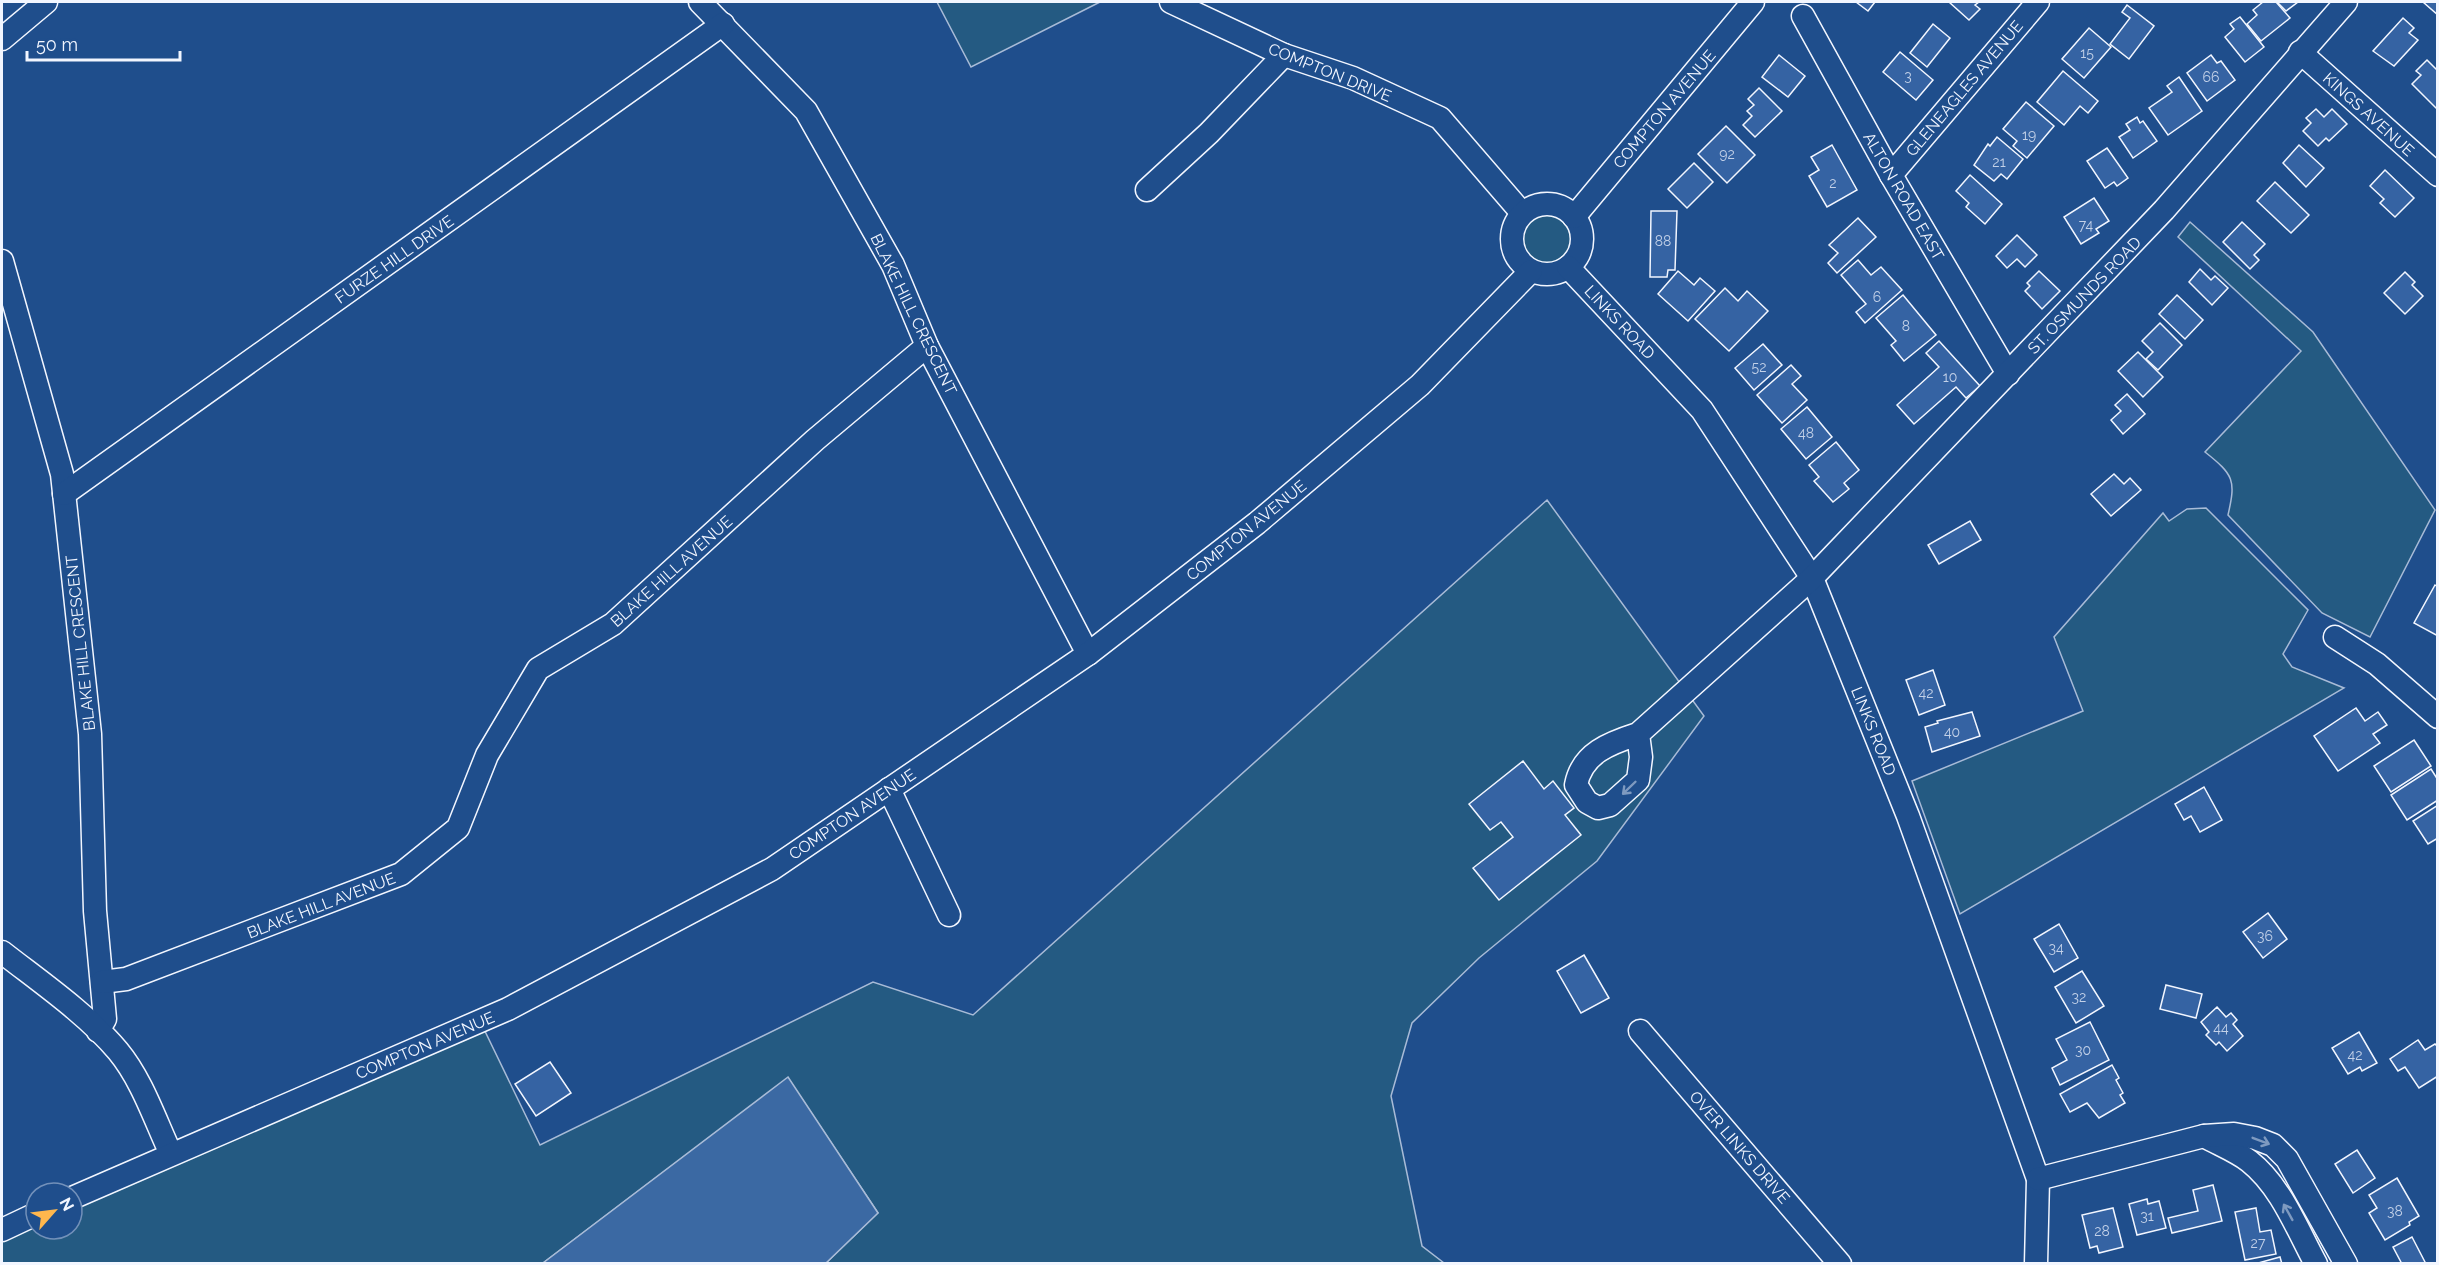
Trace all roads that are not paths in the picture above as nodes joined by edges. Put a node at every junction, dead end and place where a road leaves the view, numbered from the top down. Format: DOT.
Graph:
graph roads {
  1 [pos="46,2"];
  2 [pos="700,2"];
  3 [pos="1172,2"];
  4 [pos="1754,2"];
  5 [pos="2038,2"];
  6 [pos="2346,2"];
  7 [pos="1803,16"];
  8 [pos="723,24"];
  9 [pos="2,39"];
  10 [pos="2300,52"];
  11 [pos="1284,55"];
  12 [pos="1891,175"];
  13 [pos="2438,175"];
  14 [pos="1148,190"];
  15 [pos="1522,213"];
  16 [pos="1574,217"];
  17 [pos="2,261"];
  18 [pos="1568,267"];
  19 [pos="1531,271"];
  20 [pos="927,346"];
  21 [pos="2008,374"];
  22 [pos="64,494"];
  23 [pos="1812,578"];
  24 [pos="2335,637"];
  25 [pos="1088,654"];
  26 [pos="2438,717"];
  27 [pos="1638,734"];
  28 [pos="889,789"];
  29 [pos="949,915"];
  30 [pos="2,952"];
  31 [pos="102,982"];
  32 [pos="98,1031"];
  33 [pos="1640,1031"];
  34 [pos="2204,1136"];
  35 [pos="171,1154"];
  36 [pos="2038,1179"];
  37 [pos="84,1193"];
  38 [pos="24,1220"];
  39 [pos="2,1230"];
  40 [pos="1840,1263"];
  41 [pos="2036,1263"];
  42 [pos="2316,1263"];
  43 [pos="2346,1263"];
  1 -- 9 [label="street"];
  2 -- 8 [label="street, BLAKE HILL CRESCENT"];
  3 -- 11 [label="street, COMPTON DRIVE"];
  4 -- 16 [label="street, COMPTON AVENUE"];
  5 -- 12 [label="street, GLENEAGLES AVENUE"];
  6 -- 10 [label="street, ST. OSMUNDS ROAD"];
  7 -- 12 [label="street, ALTON ROAD EAST"];
  8 -- 20 [label="street, BLAKE HILL CRESCENT"];
  8 -- 22 [label="street, FURZE HILL DRIVE"];
  10 -- 13 [label="street, KINGS AVENUE"];
  10 -- 21 [label="street, ST. OSMUNDS ROAD"];
  11 -- 14 [label="street"];
  11 -- 15 [label="street, COMPTON DRIVE"];
  12 -- 21 [label="street, ALTON ROAD EAST"];
  15 -- 16 [label="street"];
  15 -- 19 [label="street"];
  16 -- 18 [label="street"];
  17 -- 22 [label="street, BLAKE HILL CRESCENT"];
  18 -- 19 [label="street"];
  18 -- 23 [label="street, LINKS ROAD"];
  19 -- 25 [label="street, COMPTON AVENUE"];
  20 -- 25 [label="street, BLAKE HILL CRESCENT"];
  20 -- 31 [label="street, BLAKE HILL AVENUE"];
  21 -- 23 [label="street, ST. OSMUNDS ROAD"];
  22 -- 31 [label="street, BLAKE HILL CRESCENT"];
  23 -- 27 [label="street, ST. OSMUNDS ROAD"];
  23 -- 36 [label="street, LINKS ROAD"];
  24 -- 26 [label="street"];
  25 -- 28 [label="street, COMPTON AVENUE"];
  28 -- 29 [label="street"];
  28 -- 35 [label="street, COMPTON AVENUE"];
  30 -- 32 [label="street"];
  31 -- 32 [label="street, BLAKE HILL CRESCENT"];
  32 -- 35 [label="street"];
  33 -- 40 [label="street, OVER LINKS DRIVE"];
  34 -- 36 [label="street"];
  42 -- 34 [label="street, one-way"];
  34 -- 43 [label="street, one-way"];
  35 -- 37 [label="street, COMPTON AVENUE"];
  36 -- 41 [label="street, LINKS ROAD"];
  38 -- 39 [label="street"];
}
